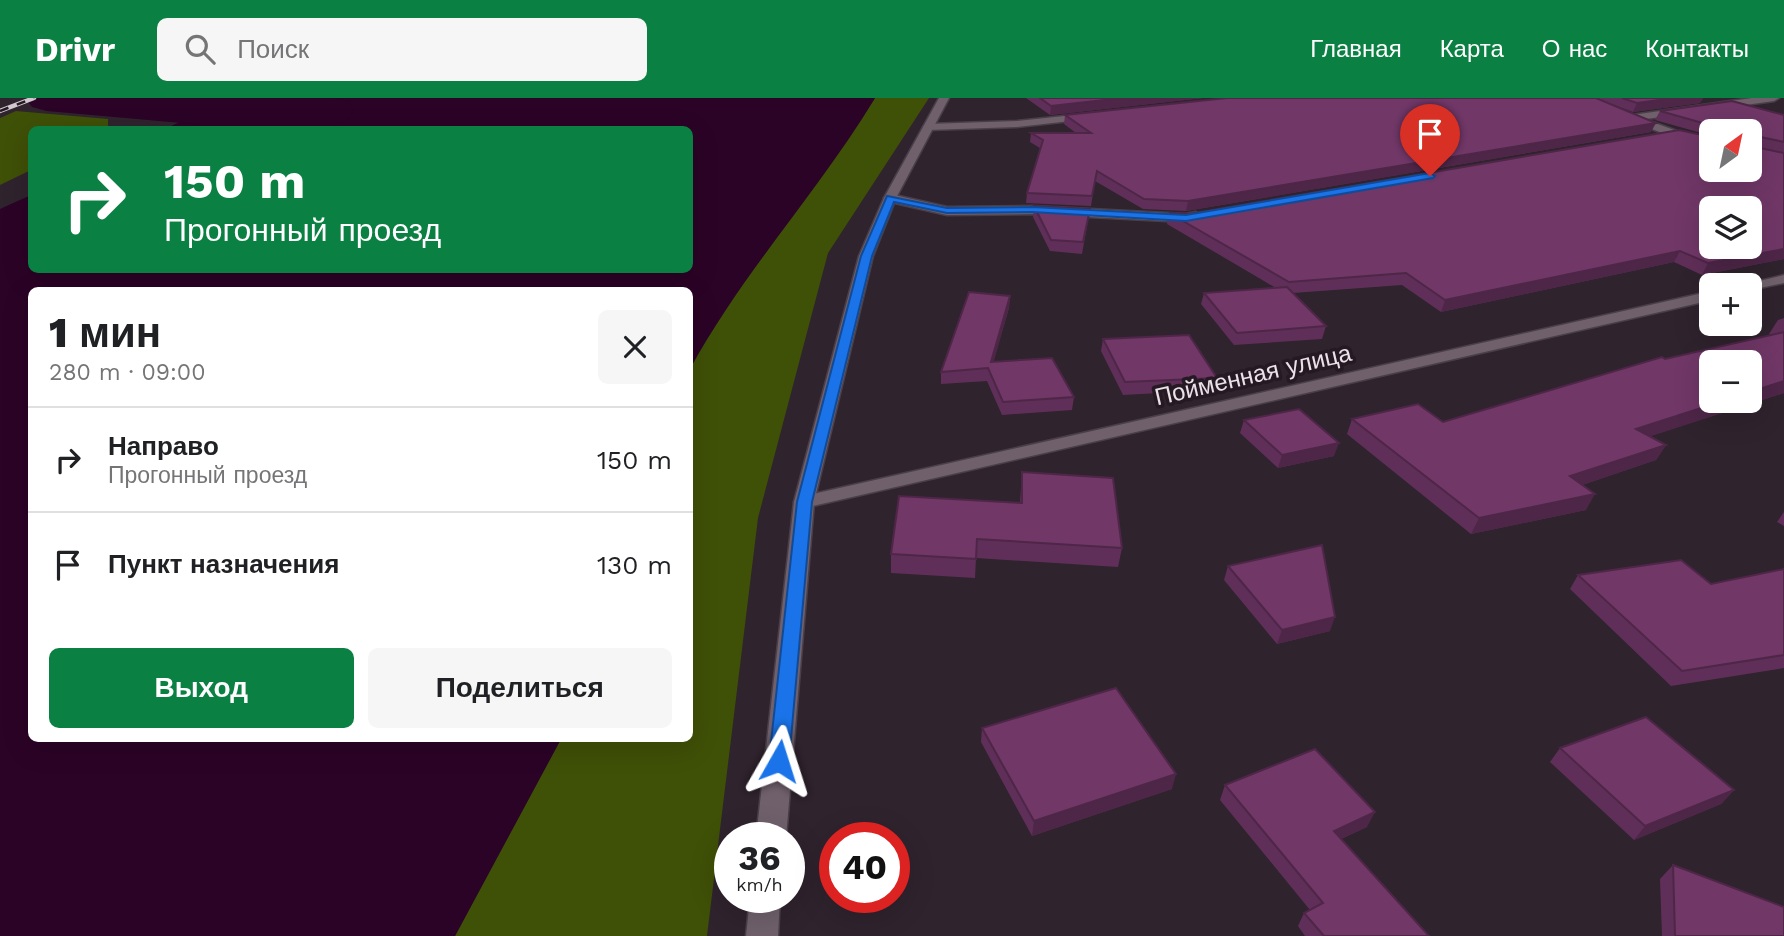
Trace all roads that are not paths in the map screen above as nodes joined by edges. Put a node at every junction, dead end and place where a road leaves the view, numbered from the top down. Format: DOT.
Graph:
graph roads {
  1 [pos="944,98"];
  2 [pos="1577,98"];
  3 [pos="1773,98"];
  4 [pos="1109,114"];
  5 [pos="1632,118"];
  6 [pos="928,127"];
  7 [pos="1674,134"];
  8 [pos="1647,138"];
  9 [pos="1699,139"];
  10 [pos="890,198"];
  11 [pos="1213,213"];
  12 [pos="1784,279"];
  13 [pos="1762,284"];
  14 [pos="1699,298"];
  15 [pos="804,502"];
  16 [pos="773,822"];
  17 [pos="764,913"];
  18 [pos="762,936"];
  1 -- 6 [label="street"];
  2 -- 5 [label="street"];
  3 -- 5 [label="street"];
  4 -- 6 [label="street"];
  5 -- 7 [label="street"];
  6 -- 10 [label="street"];
  7 -- 8 [label="street"];
  7 -- 9 [label="street"];
  10 -- 11 [label="street"];
  10 -- 15 [label="street"];
  12 -- 13 [label="street"];
  14 -- 15 [label="street, Пойменная улица"];
  15 -- 16 [label="street"];
  17 -- 18 [label="street"];
}
